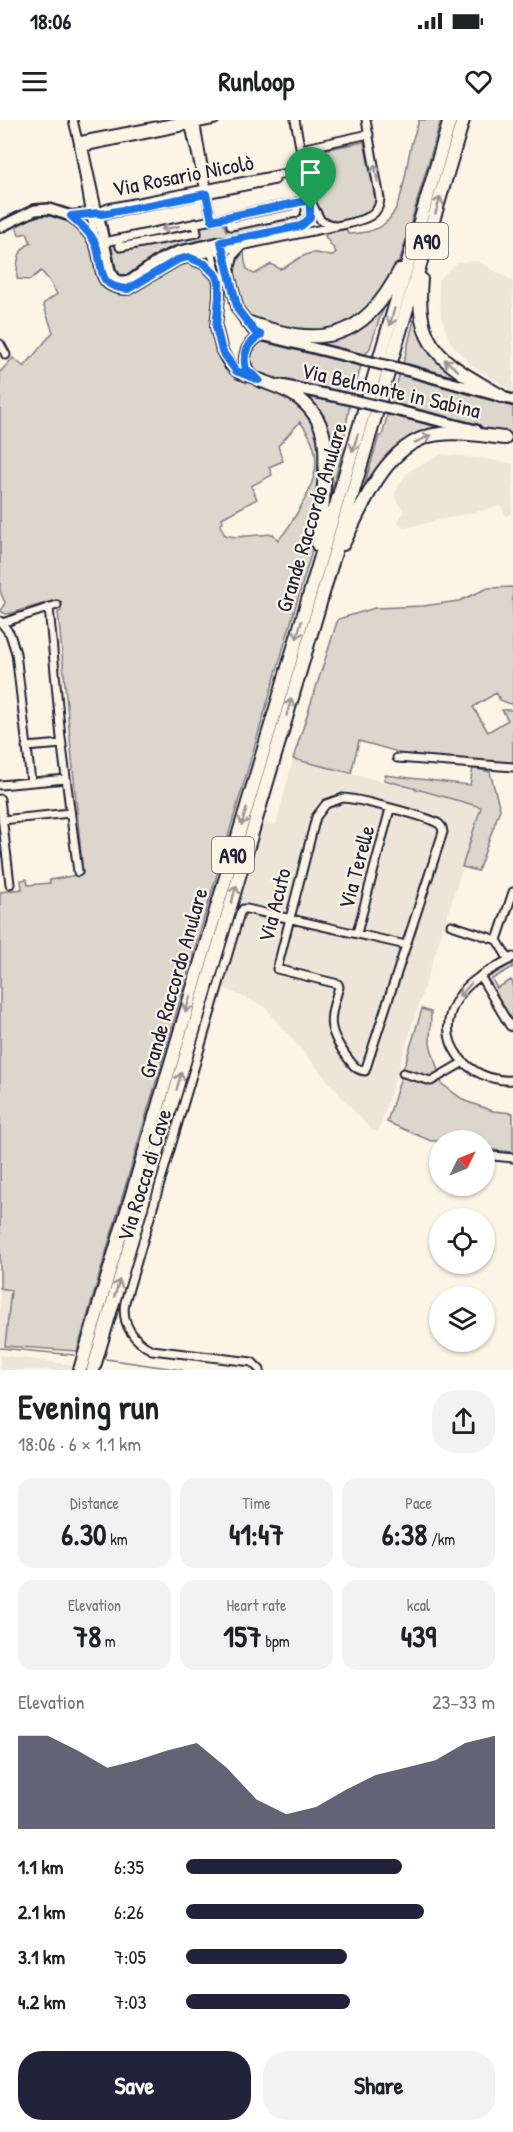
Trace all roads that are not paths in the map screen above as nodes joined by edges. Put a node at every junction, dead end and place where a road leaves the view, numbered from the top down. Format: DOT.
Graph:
graph roads {
  1 [pos="75,120"];
  2 [pos="215,120"];
  3 [pos="295,120"];
  4 [pos="366,120"];
  5 [pos="450,120"];
  6 [pos="463,120"];
  7 [pos="191,122"];
  8 [pos="369,134"];
  9 [pos="80,144"];
  10 [pos="301,149"];
  11 [pos="303,163"];
  12 [pos="305,175"];
  13 [pos="206,191"];
  14 [pos="310,200"];
  15 [pos="94,213"];
  16 [pos="71,216"];
  17 [pos="212,220"];
  18 [pos="335,226"];
  19 [pos="0,227"];
  20 [pos="416,236"];
  21 [pos="100,244"];
  22 [pos="243,245"];
  23 [pos="222,246"];
  24 [pos="210,248"];
  25 [pos="423,253"];
  26 [pos="188,257"];
  27 [pos="230,275"];
  28 [pos="217,276"];
  29 [pos="118,285"];
  30 [pos="247,322"];
  31 [pos="261,335"];
  32 [pos="294,335"];
  33 [pos="0,344"];
  34 [pos="6,355"];
  35 [pos="384,364"];
  36 [pos="259,380"];
  37 [pos="501,396"];
  38 [pos="513,400"];
  39 [pos="509,439"];
  40 [pos="324,569"];
  41 [pos="1,622"];
  42 [pos="62,744"];
  43 [pos="26,747"];
  44 [pos="397,759"];
  45 [pos="513,767"];
  46 [pos="66,779"];
  47 [pos="31,782"];
  48 [pos="0,785"];
  49 [pos="0,799"];
  50 [pos="390,809"];
  51 [pos="70,813"];
  52 [pos="3,820"];
  53 [pos="78,872"];
  54 [pos="10,884"];
  55 [pos="513,891"];
  56 [pos="289,919"];
  57 [pos="451,925"];
  58 [pos="357,933"];
  59 [pos="497,940"];
  60 [pos="406,945"];
  61 [pos="511,959"];
  62 [pos="480,976"];
  63 [pos="513,1027"];
  64 [pos="462,1063"];
  65 [pos="403,1072"];
  66 [pos="513,1080"];
  67 [pos="495,1156"];
  68 [pos="513,1158"];
  69 [pos="87,1369"];
  70 [pos="260,1370"];
  1 -- 9 [label="street"];
  2 -- 7 [label="street"];
  3 -- 10 [label="street"];
  4 -- 8 [label="street"];
  5 -- 20 [label="highway, Grande Raccordo Anulare / A90"];
  25 -- 6 [label="highway, Grande Raccordo Anulare / A90, one-way"];
  7 -- 9 [label="street"];
  7 -- 13 [label="street"];
  8 -- 10 [label="street"];
  18 -- 8 [label="street, one-way"];
  9 -- 15 [label="street"];
  10 -- 11 [label="street"];
  11 -- 12 [label="street"];
  11 -- 13 [label="street, Via Rosario Nicolò"];
  12 -- 13 [label="street, Via Rosario Nicolò"];
  12 -- 14 [label="street"];
  13 -- 15 [label="street, Via Rosario Nicolò"];
  13 -- 17 [label="street"];
  14 -- 17 [label="street"];
  14 -- 18 [label="street"];
  14 -- 23 [label="street"];
  15 -- 16 [label="street"];
  15 -- 21 [label="street"];
  16 -- 19 [label="street"];
  16 -- 21 [label="street"];
  17 -- 21 [label="street, one-way"];
  18 -- 22 [label="street"];
  20 -- 32 [label="highway"];
  20 -- 35 [label="highway, Grande Raccordo Anulare / A90, one-way"];
  21 -- 29 [label="street"];
  22 -- 23 [label="street"];
  22 -- 27 [label="street"];
  23 -- 24 [label="street"];
  23 -- 27 [label="street, Via Belmonte in Sabina"];
  24 -- 26 [label="street"];
  24 -- 28 [label="street"];
  24 -- 29 [label="street"];
  25 -- 35 [label="highway, Grande Raccordo Anulare / A90"];
  37 -- 25 [label="highway, one-way"];
  26 -- 28 [label="street"];
  26 -- 29 [label="street"];
  27 -- 30 [label="street, Via Belmonte in Sabina"];
  28 -- 36 [label="street, Via Belmonte in Sabina"];
  30 -- 31 [label="street, Via Belmonte in Sabina"];
  30 -- 32 [label="highway"];
  31 -- 32 [label="highway"];
  31 -- 36 [label="street"];
  31 -- 37 [label="street, Via Belmonte in Sabina, bridge"];
  33 -- 34 [label="street"];
  35 -- 40 [label="highway, Grande Raccordo Anulare / A90"];
  36 -- 39 [label="street, Via Belmonte in Sabina, bridge"];
  36 -- 40 [label="highway"];
  37 -- 38 [label="street, Via Belmonte in Sabina"];
  40 -- 39 [label="highway, one-way"];
  40 -- 69 [label="highway, Grande Raccordo Anulare / A90"];
  41 -- 42 [label="street"];
  41 -- 43 [label="street"];
  42 -- 43 [label="street"];
  42 -- 46 [label="street"];
  43 -- 47 [label="street"];
  44 -- 45 [label="street"];
  46 -- 47 [label="street"];
  46 -- 51 [label="street"];
  47 -- 48 [label="street"];
  49 -- 52 [label="street"];
  50 -- 56 [label="street, Via Acuto"];
  50 -- 58 [label="street, Via Terelle"];
  50 -- 60 [label="street, Via Acuto"];
  51 -- 52 [label="street"];
  51 -- 53 [label="street"];
  52 -- 54 [label="street"];
  55 -- 59 [label="street"];
  56 -- 58 [label="street, Via Rocca di Cave"];
  56 -- 60 [label="street, Via Acuto"];
  56 -- 70 [label="street, Via Rocca di Cave"];
  57 -- 59 [label="street"];
  58 -- 60 [label="street, Via Rocca di Cave"];
  59 -- 61 [label="street"];
  61 -- 62 [label="street"];
  62 -- 63 [label="street"];
  62 -- 64 [label="street, one-way"];
  64 -- 65 [label="street"];
  64 -- 66 [label="street"];
  67 -- 68 [label="street"];
}
